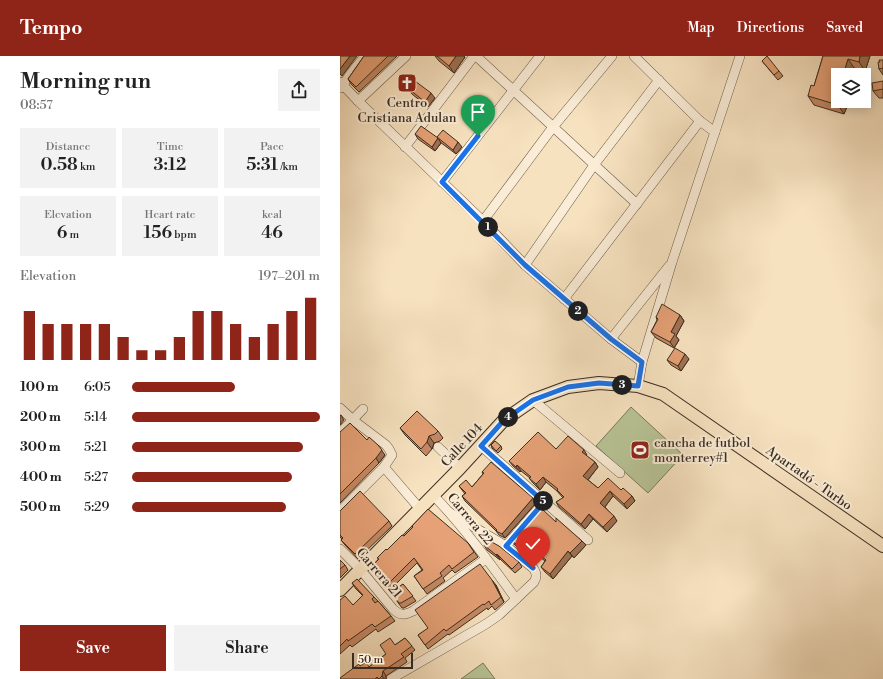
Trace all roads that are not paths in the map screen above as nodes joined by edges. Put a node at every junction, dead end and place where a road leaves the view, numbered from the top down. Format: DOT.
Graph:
graph roads {
  1 [pos="365,56"];
  2 [pos="406,56"];
  3 [pos="475,56"];
  4 [pos="540,56"];
  5 [pos="612,56"];
  6 [pos="634,56"];
  7 [pos="736,58"];
  8 [pos="659,80"];
  9 [pos="341,85"];
  10 [pos="513,90"];
  11 [pos="358,101"];
  12 [pos="700,121"];
  13 [pos="553,127"];
  14 [pos="715,132"];
  15 [pos="405,147"];
  16 [pos="594,165"];
  17 [pos="442,182"];
  18 [pos="637,204"];
  19 [pos="483,221"];
  20 [pos="672,262"];
  21 [pos="525,265"];
  22 [pos="564,299"];
  23 [pos="611,339"];
  24 [pos="642,362"];
  25 [pos="638,386"];
  26 [pos="533,400"];
  27 [pos="340,408"];
  28 [pos="363,409"];
  29 [pos="353,420"];
  30 [pos="340,433"];
  31 [pos="481,446"];
  32 [pos="438,447"];
  33 [pos="384,467"];
  34 [pos="460,468"];
  35 [pos="620,473"];
  36 [pos="433,495"];
  37 [pos="544,502"];
  38 [pos="420,509"];
  39 [pos="340,511"];
  40 [pos="449,512"];
  41 [pos="588,540"];
  42 [pos="506,546"];
  43 [pos="883,546"];
  44 [pos="340,549"];
  45 [pos="486,559"];
  46 [pos="360,569"];
  47 [pos="340,590"];
  48 [pos="516,599"];
  49 [pos="391,679"];
  1 -- 9 [label="street"];
  2 -- 11 [label="street"];
  3 -- 10 [label="street"];
  3 -- 15 [label="street"];
  4 -- 10 [label="street"];
  5 -- 13 [label="street"];
  6 -- 8 [label="street"];
  7 -- 14 [label="street"];
  8 -- 12 [label="street"];
  8 -- 16 [label="street"];
  9 -- 11 [label="street"];
  10 -- 13 [label="street"];
  10 -- 17 [label="street"];
  11 -- 15 [label="street"];
  12 -- 14 [label="street"];
  12 -- 18 [label="street"];
  13 -- 16 [label="street"];
  13 -- 19 [label="street"];
  14 -- 20 [label="street"];
  15 -- 17 [label="street"];
  16 -- 18 [label="street"];
  16 -- 21 [label="street"];
  17 -- 19 [label="street"];
  18 -- 22 [label="street"];
  19 -- 21 [label="street"];
  20 -- 23 [label="street"];
  20 -- 24 [label="street"];
  21 -- 22 [label="street"];
  22 -- 23 [label="street"];
  23 -- 24 [label="street"];
  24 -- 25 [label="street"];
  25 -- 26 [label="main road, Calle 104"];
  25 -- 43 [label="main road, Apartadó - Turbo"];
  26 -- 31 [label="main road, Calle 104"];
  26 -- 35 [label="street"];
  27 -- 29 [label="street"];
  28 -- 29 [label="street"];
  29 -- 30 [label="street"];
  29 -- 33 [label="street"];
  31 -- 34 [label="main road, Calle 104"];
  31 -- 37 [label="street"];
  32 -- 34 [label="street"];
  33 -- 38 [label="street"];
  33 -- 39 [label="street"];
  34 -- 36 [label="main road, Calle 104"];
  36 -- 38 [label="main road, Calle 104"];
  36 -- 40 [label="street, Carrera 22"];
  37 -- 41 [label="street"];
  37 -- 42 [label="street"];
  38 -- 46 [label="main road, Calle 104"];
  40 -- 42 [label="street"];
  40 -- 45 [label="street, Carrera 22"];
  42 -- 48 [label="street"];
  44 -- 46 [label="street, Carrera 21"];
  45 -- 46 [label="street, Carrera 21"];
  45 -- 48 [label="street, Carrera 22"];
  46 -- 47 [label="main road, Calle 104"];
  48 -- 49 [label="street"];
}
